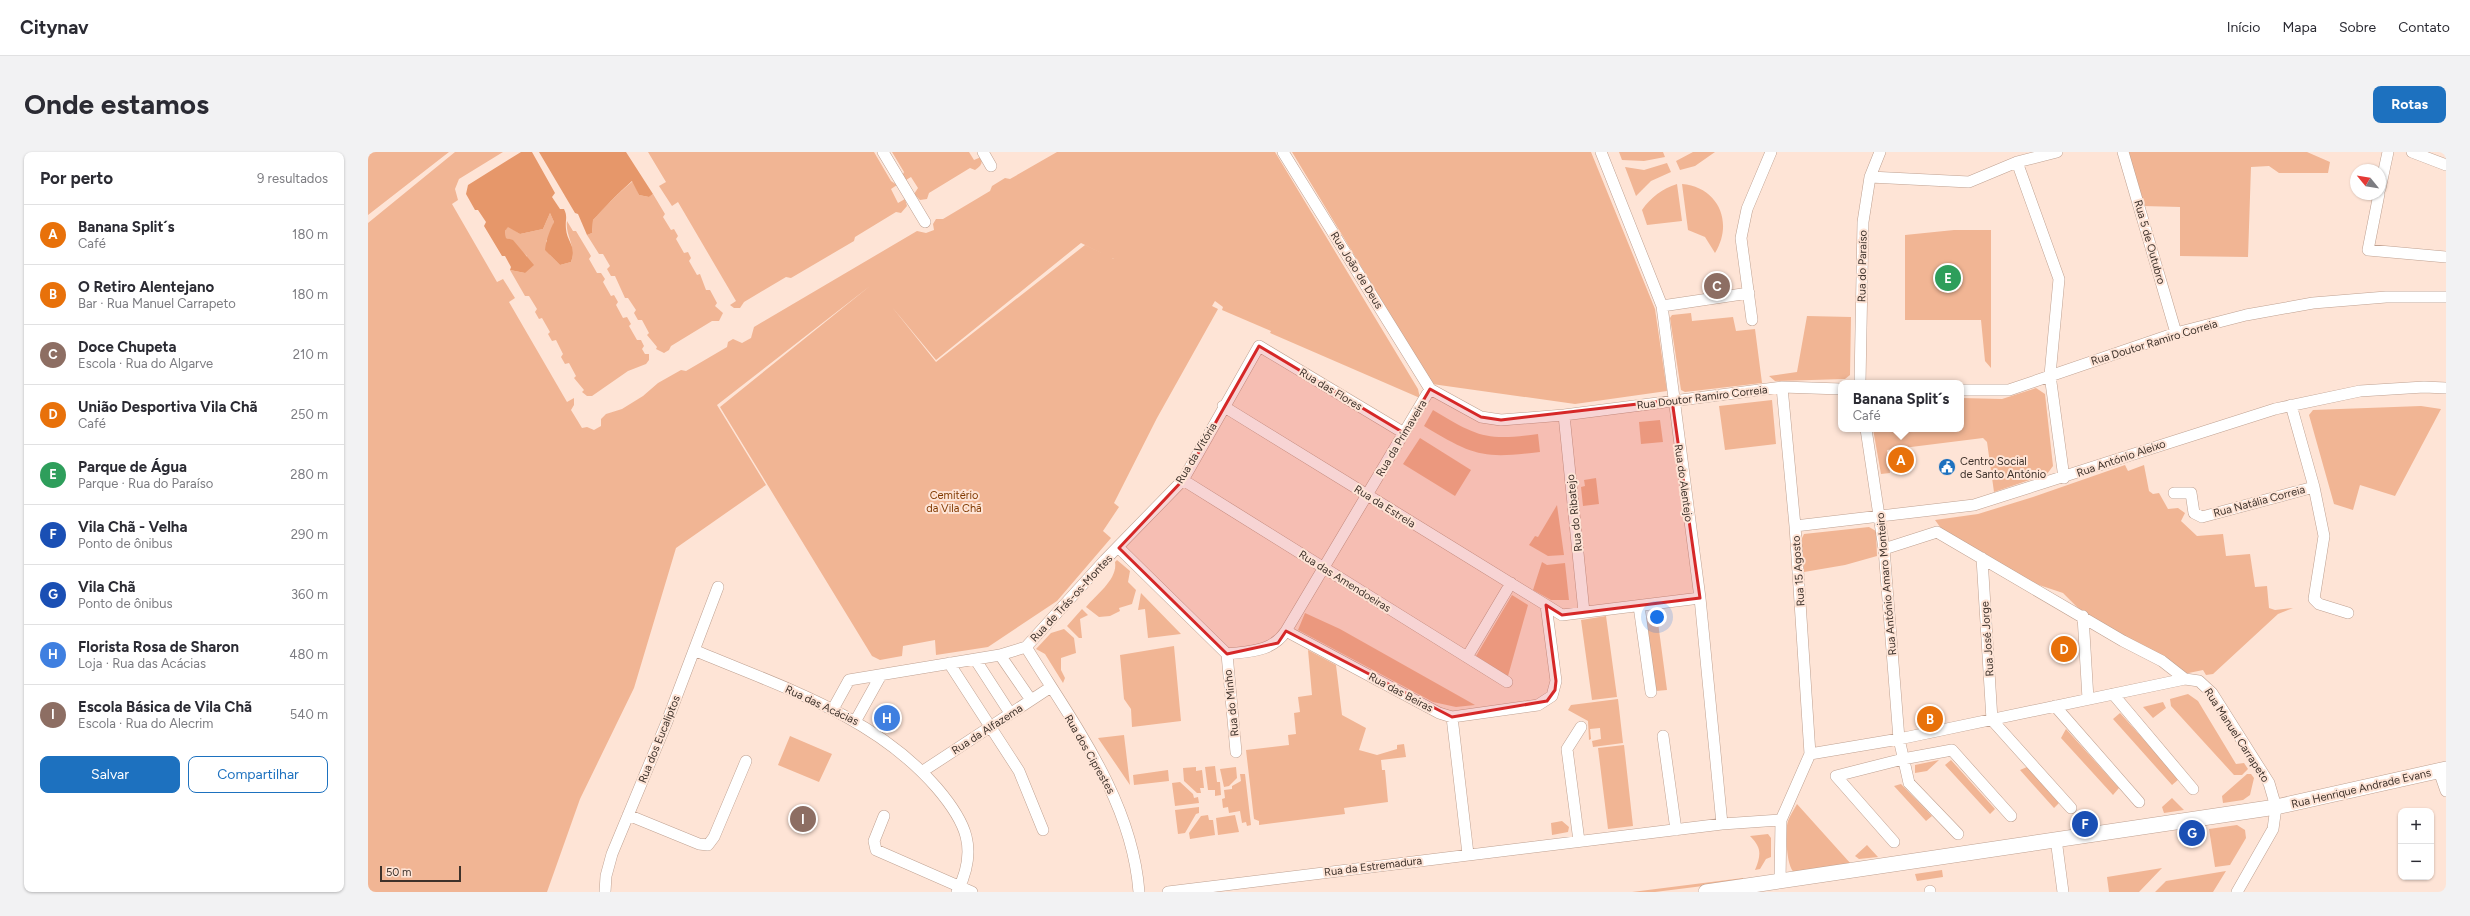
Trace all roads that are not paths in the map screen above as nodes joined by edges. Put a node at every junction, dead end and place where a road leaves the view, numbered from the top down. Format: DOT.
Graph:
graph roads {
  1 [pos="883,152"];
  2 [pos="983,152"];
  3 [pos="1283,152"];
  4 [pos="1601,152"];
  5 [pos="1770,152"];
  6 [pos="1880,152"];
  7 [pos="2057,152"];
  8 [pos="2123,152"];
  9 [pos="2388,152"];
  10 [pos="2412,152"];
  11 [pos="2017,162"];
  12 [pos="2385,164"];
  13 [pos="2446,164"];
  14 [pos="991,166"];
  15 [pos="1870,177"];
  16 [pos="2378,200"];
  17 [pos="924,222"];
  18 [pos="2446,257"];
  19 [pos="1748,293"];
  20 [pos="2446,297"];
  21 [pos="1662,306"];
  22 [pos="1752,320"];
  23 [pos="2176,333"];
  24 [pos="1259,346"];
  25 [pos="2050,374"];
  26 [pos="1860,380"];
  27 [pos="1430,388"];
  28 [pos="1782,388"];
  29 [pos="2446,388"];
  30 [pos="1838,389"];
  31 [pos="1964,390"];
  32 [pos="1672,400"];
  33 [pos="2291,405"];
  34 [pos="1223,406"];
  35 [pos="1564,415"];
  36 [pos="1867,432"];
  37 [pos="1404,433"];
  38 [pos="2064,478"];
  39 [pos="1183,480"];
  40 [pos="2314,487"];
  41 [pos="2174,493"];
  42 [pos="1367,495"];
  43 [pos="1881,517"];
  44 [pos="1795,526"];
  45 [pos="1119,548"];
  46 [pos="1884,549"];
  47 [pos="1982,558"];
  48 [pos="1324,568"];
  49 [pos="1511,583"];
  50 [pos="718,587"];
  51 [pos="1700,598"];
  52 [pos="1546,605"];
  53 [pos="1638,606"];
  54 [pos="1584,612"];
  55 [pos="2348,613"];
  56 [pos="2083,616"];
  57 [pos="1286,631"];
  58 [pos="1026,647"];
  59 [pos="694,650"];
  60 [pos="1227,654"];
  61 [pos="1000,655"];
  62 [pos="1467,657"];
  63 [pos="976,659"];
  64 [pos="949,663"];
  65 [pos="881,675"];
  66 [pos="2185,679"];
  67 [pos="1507,682"];
  68 [pos="1051,687"];
  69 [pos="1650,692"];
  70 [pos="2113,694"];
  71 [pos="2088,699"];
  72 [pos="1031,700"];
  73 [pos="2055,706"];
  74 [pos="833,709"];
  75 [pos="1010,713"];
  76 [pos="1452,717"];
  77 [pos="856,720"];
  78 [pos="1992,720"];
  79 [pos="990,726"];
  80 [pos="1581,727"];
  81 [pos="1663,736"];
  82 [pos="1899,739"];
  83 [pos="1236,752"];
  84 [pos="1810,754"];
  85 [pos="1903,759"];
  86 [pos="746,761"];
  87 [pos="2443,770"];
  88 [pos="923,771"];
  89 [pos="2194,789"];
  90 [pos="2446,791"];
  91 [pos="2139,802"];
  92 [pos="2276,807"];
  93 [pos="2071,808"];
  94 [pos="628,814"];
  95 [pos="884,816"];
  96 [pos="2011,816"];
  97 [pos="1781,820"];
  98 [pos="1722,824"];
  99 [pos="1044,830"];
  100 [pos="1676,830"];
  101 [pos="1958,834"];
  102 [pos="2056,839"];
  103 [pos="1579,841"];
  104 [pos="1894,842"];
  105 [pos="1468,854"];
  106 [pos="1780,882"];
  107 [pos="958,889"];
  108 [pos="606,892"];
  109 [pos="972,892"];
  110 [pos="1139,892"];
  111 [pos="1168,892"];
  112 [pos="1706,892"];
  113 [pos="2063,892"];
  114 [pos="2237,892"];
  1 -- 17 [label="street"];
  2 -- 14 [label="street"];
  3 -- 27 [label="street, Rua João de Deus"];
  4 -- 21 [label="street, Rua do Alentejo"];
  5 -- 19 [label="street"];
  6 -- 15 [label="street, Rua do Paraíso"];
  7 -- 11 [label="street"];
  8 -- 23 [label="street, Rua 5 de Outubro"];
  9 -- 12 [label="street"];
  10 -- 13 [label="street"];
  11 -- 15 [label="street"];
  11 -- 25 [label="street"];
  15 -- 26 [label="street, Rua do Paraíso"];
  16 -- 18 [label="street"];
  19 -- 21 [label="street"];
  19 -- 22 [label="street"];
  20 -- 23 [label="street, Rua Doutor Ramiro Correia"];
  21 -- 32 [label="street, Rua do Alentejo"];
  23 -- 25 [label="street, Rua Doutor Ramiro Correia"];
  24 -- 34 [label="street, Rua da Vitória"];
  24 -- 37 [label="street, Rua das Flores"];
  25 -- 31 [label="street, Rua Doutor Ramiro Correia"];
  25 -- 38 [label="street"];
  27 -- 35 [label="street, Rua Doutor Ramiro Correia"];
  27 -- 37 [label="street, Rua da Primaveira"];
  28 -- 30 [label="street, Rua Doutor Ramiro Correia"];
  28 -- 32 [label="street, Rua Doutor Ramiro Correia"];
  28 -- 44 [label="street, Rua 15 Agosto"];
  29 -- 33 [label="street, Rua António Aleixo"];
  32 -- 35 [label="street, Rua Doutor Ramiro Correia"];
  32 -- 51 [label="street, Rua do Alentejo"];
  33 -- 38 [label="street, Rua António Aleixo"];
  33 -- 40 [label="street"];
  34 -- 39 [label="street, Rua da Vitória"];
  34 -- 42 [label="street, Rua da Estrela"];
  35 -- 54 [label="street, Rua do Ribatejo"];
  36 -- 43 [label="street, Rua António Amaro Monteiro"];
  37 -- 42 [label="street, Rua da Primaveira"];
  38 -- 43 [label="street, Rua António Aleixo"];
  39 -- 45 [label="street, Rua da Vitória"];
  39 -- 48 [label="street, Rua das Amendoeiras"];
  40 -- 41 [label="street, Rua Natália Correia"];
  40 -- 55 [label="street"];
  42 -- 48 [label="street, Rua da Primaveira"];
  42 -- 49 [label="street, Rua da Estrela"];
  43 -- 44 [label="street, Rua António Aleixo"];
  43 -- 46 [label="street, Rua António Amaro Monteiro"];
  44 -- 84 [label="street, Rua 15 Agosto"];
  45 -- 58 [label="street, Rua de Trás-os-Montes"];
  45 -- 60 [label="street"];
  46 -- 47 [label="street"];
  46 -- 82 [label="street, Rua António Amaro Monteiro"];
  47 -- 56 [label="street"];
  47 -- 78 [label="street, Rua José Jorge"];
  48 -- 57 [label="street, Rua da Primaveira"];
  48 -- 62 [label="street, Rua das Amendoeiras"];
  49 -- 52 [label="street, Rua da Estrela"];
  49 -- 62 [label="street"];
  50 -- 59 [label="street, Rua dos Eucaliptos"];
  51 -- 53 [label="street"];
  51 -- 98 [label="street, Rua do Alentejo"];
  52 -- 54 [label="street"];
  52 -- 76 [label="street, Rua das Beiras"];
  53 -- 54 [label="street"];
  53 -- 69 [label="street"];
  56 -- 66 [label="street"];
  56 -- 71 [label="street"];
  57 -- 60 [label="street"];
  57 -- 76 [label="street, Rua das Beiras"];
  58 -- 61 [label="street, Rua de Trás-os-Montes"];
  58 -- 68 [label="street, Rua dos Ciprestes"];
  59 -- 74 [label="street, Rua das Acácias"];
  59 -- 94 [label="street, Rua dos Eucaliptos"];
  60 -- 83 [label="street, Rua do Minho"];
  61 -- 63 [label="street, Rua de Trás-os-Montes"];
  61 -- 72 [label="street"];
  62 -- 67 [label="street, Rua das Amendoeiras"];
  63 -- 64 [label="street, Rua de Trás-os-Montes"];
  63 -- 75 [label="street"];
  64 -- 65 [label="street, Rua de Trás-os-Montes"];
  64 -- 79 [label="street"];
  65 -- 74 [label="street, Rua de Trás-os-Montes"];
  65 -- 77 [label="street"];
  66 -- 70 [label="street, Rua Manuel Carrapeto"];
  66 -- 92 [label="street, Rua Manuel Carrapeto"];
  68 -- 72 [label="street, Rua da Alfazema"];
  68 -- 110 [label="street, Rua dos Ciprestes"];
  70 -- 71 [label="street, Rua Manuel Carrapeto"];
  70 -- 89 [label="street"];
  71 -- 73 [label="street, Rua Manuel Carrapeto"];
  72 -- 75 [label="street, Rua da Alfazema"];
  73 -- 78 [label="street, Rua Manuel Carrapeto"];
  73 -- 91 [label="street"];
  74 -- 77 [label="street, Rua das Acácias"];
  75 -- 79 [label="street, Rua da Alfazema"];
  76 -- 105 [label="street"];
  77 -- 88 [label="street, Rua das Acácias"];
  78 -- 82 [label="street, Rua Manuel Carrapeto"];
  78 -- 93 [label="street"];
  79 -- 88 [label="street, Rua da Alfazema"];
  79 -- 99 [label="street"];
  80 -- 103 [label="street"];
  81 -- 100 [label="street"];
  82 -- 84 [label="street, Rua Manuel Carrapeto"];
  82 -- 85 [label="street, Rua António Amaro Monteiro"];
  84 -- 97 [label="street"];
  85 -- 96 [label="street"];
  85 -- 101 [label="street"];
  85 -- 104 [label="street"];
  86 -- 94 [label="street"];
  87 -- 90 [label="street"];
  87 -- 92 [label="main road, Rua Henrique Andrade Evans"];
  88 -- 107 [label="street, Rua das Acácias"];
  92 -- 102 [label="main road, Rua Henrique Andrade Evans"];
  92 -- 114 [label="street"];
  94 -- 108 [label="street, Rua dos Eucaliptos"];
  95 -- 107 [label="street"];
  97 -- 98 [label="street, Rua da Estremadura"];
  97 -- 106 [label="street"];
  98 -- 100 [label="street, Rua da Estremadura"];
  100 -- 103 [label="street, Rua da Estremadura"];
  102 -- 106 [label="main road, Rua Henrique Andrade Evans"];
  102 -- 113 [label="street"];
  103 -- 105 [label="street, Rua da Estremadura"];
  105 -- 111 [label="street, Rua da Estremadura"];
  106 -- 112 [label="main road, Rua Henrique Andrade Evans"];
  107 -- 109 [label="street"];
}
